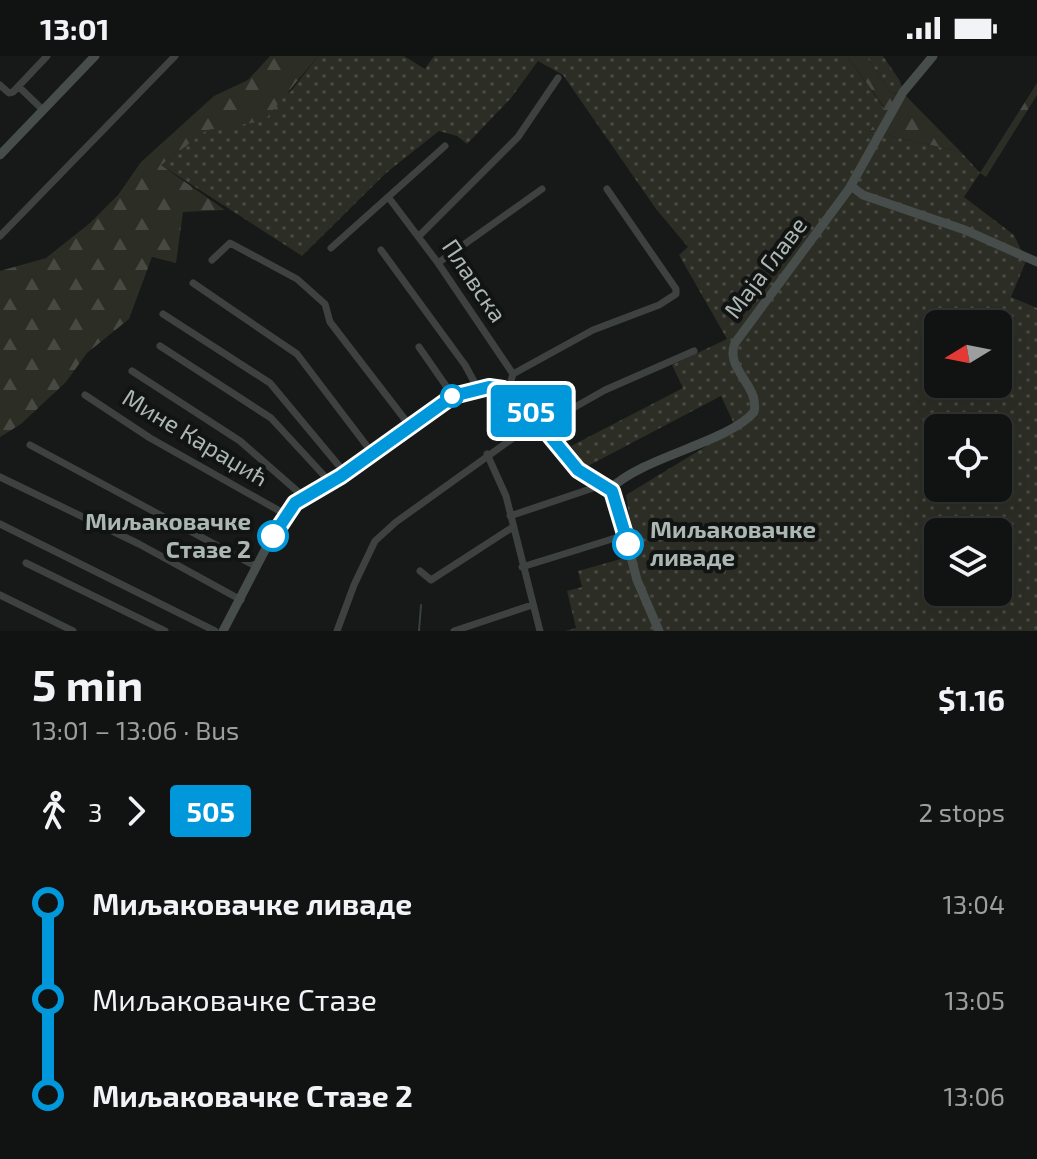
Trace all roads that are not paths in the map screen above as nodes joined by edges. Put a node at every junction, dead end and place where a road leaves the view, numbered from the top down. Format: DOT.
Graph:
graph roads {
  1 [pos="47,56"];
  2 [pos="95,56"];
  3 [pos="175,56"];
  4 [pos="933,56"];
  5 [pos="558,78"];
  6 [pos="0,85"];
  7 [pos="19,87"];
  8 [pos="43,110"];
  9 [pos="445,146"];
  10 [pos="0,155"];
  11 [pos="851,186"];
  12 [pos="542,189"];
  13 [pos="607,189"];
  14 [pos="389,198"];
  15 [pos="0,236"];
  16 [pos="419,236"];
  17 [pos="331,248"];
  18 [pos="381,250"];
  19 [pos="212,260"];
  20 [pos="1037,262"];
  21 [pos="438,263"];
  22 [pos="193,283"];
  23 [pos="163,314"];
  24 [pos="160,346"];
  25 [pos="419,347"];
  26 [pos="694,351"];
  27 [pos="132,371"];
  28 [pos="513,374"];
  29 [pos="477,387"];
  30 [pos="508,391"];
  31 [pos="85,395"];
  32 [pos="453,396"];
  33 [pos="541,423"];
  34 [pos="410,426"];
  35 [pos="30,445"];
  36 [pos="373,454"];
  37 [pos="487,454"];
  38 [pos="345,473"];
  39 [pos="0,477"];
  40 [pos="330,482"];
  41 [pos="606,487"];
  42 [pos="304,497"];
  43 [pos="285,514"];
  44 [pos="510,516"];
  45 [pos="0,524"];
  46 [pos="513,527"];
  47 [pos="625,535"];
  48 [pos="26,563"];
  49 [pos="257,567"];
  50 [pos="522,567"];
  51 [pos="420,571"];
  52 [pos="0,595"];
  53 [pos="241,600"];
  54 [pos="532,605"];
  55 [pos="73,631"];
  56 [pos="165,631"];
  57 [pos="215,631"];
  58 [pos="223,631"];
  59 [pos="337,631"];
  60 [pos="454,631"];
  61 [pos="540,631"];
  62 [pos="659,631"];
  1 -- 7 [label="street"];
  2 -- 8 [label="street"];
  3 -- 15 [label="street"];
  4 -- 11 [label="street, Маја Главе"];
  5 -- 16 [label="street"];
  6 -- 7 [label="street"];
  7 -- 8 [label="street"];
  8 -- 10 [label="street"];
  9 -- 14 [label="street"];
  11 -- 20 [label="street"];
  11 -- 41 [label="street, Маја Главе"];
  12 -- 21 [label="street"];
  13 -- 28 [label="street"];
  14 -- 16 [label="street, Плавска"];
  14 -- 17 [label="street"];
  16 -- 21 [label="street, Плавска"];
  18 -- 29 [label="street"];
  19 -- 34 [label="street"];
  21 -- 28 [label="street, Плавска"];
  22 -- 36 [label="street"];
  23 -- 38 [label="street"];
  24 -- 40 [label="street"];
  25 -- 32 [label="street"];
  26 -- 33 [label="street"];
  27 -- 42 [label="street"];
  28 -- 30 [label="street"];
  29 -- 30 [label="street"];
  29 -- 32 [label="street"];
  30 -- 33 [label="street"];
  31 -- 43 [label="street, Мине Караџић"];
  32 -- 34 [label="street"];
  33 -- 37 [label="street"];
  33 -- 41 [label="street"];
  34 -- 36 [label="street"];
  35 -- 49 [label="street"];
  36 -- 38 [label="street"];
  37 -- 44 [label="street"];
  37 -- 59 [label="street"];
  38 -- 40 [label="street"];
  39 -- 53 [label="street"];
  40 -- 42 [label="street"];
  41 -- 44 [label="street"];
  41 -- 47 [label="street"];
  42 -- 43 [label="street"];
  43 -- 49 [label="street"];
  44 -- 46 [label="street"];
  45 -- 57 [label="street"];
  46 -- 50 [label="street"];
  46 -- 51 [label="street"];
  47 -- 50 [label="street"];
  47 -- 62 [label="street"];
  48 -- 56 [label="street"];
  49 -- 53 [label="street"];
  50 -- 54 [label="street"];
  52 -- 55 [label="street"];
  53 -- 58 [label="street"];
  54 -- 60 [label="street"];
  54 -- 61 [label="street"];
}
